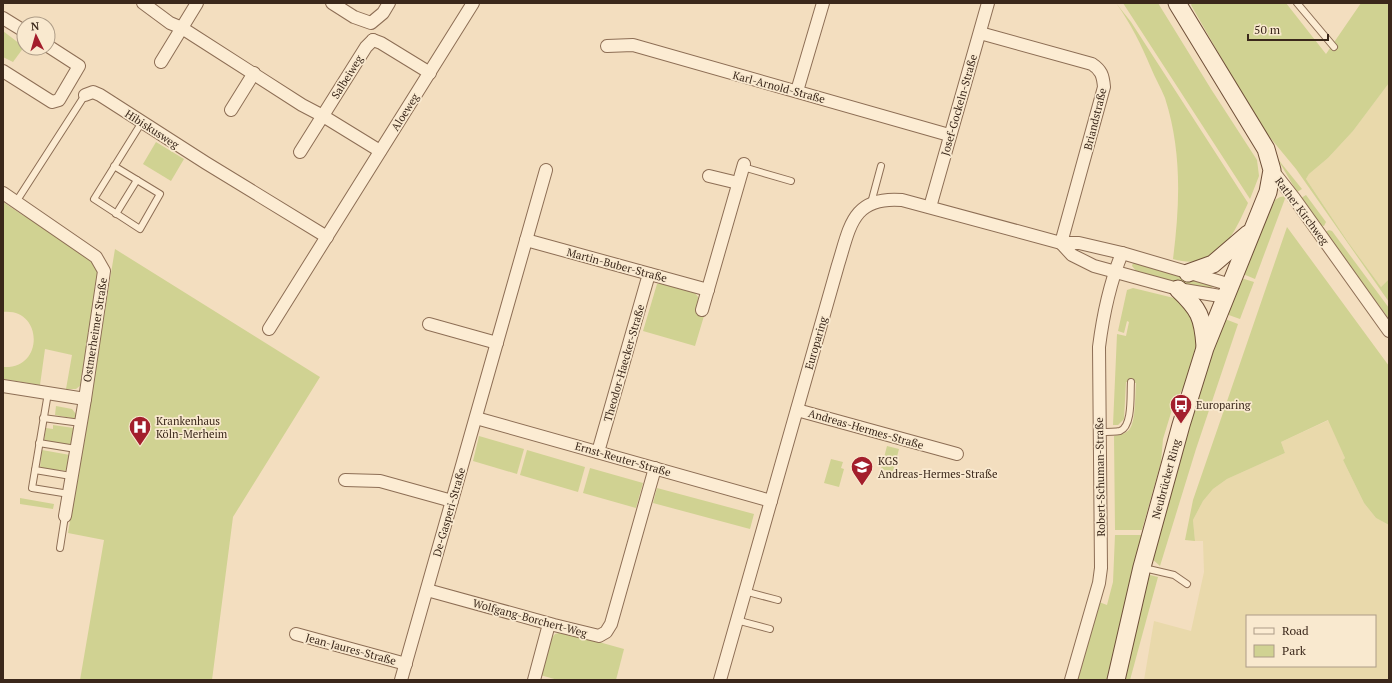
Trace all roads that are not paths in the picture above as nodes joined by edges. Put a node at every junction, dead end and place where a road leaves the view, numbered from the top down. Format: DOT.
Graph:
graph roads {
  1 [pos="143,3"];
  2 [pos="197,3"];
  3 [pos="332,3"];
  4 [pos="389,3"];
  5 [pos="473,3"];
  6 [pos="823,3"];
  7 [pos="988,3"];
  8 [pos="1177,3"];
  9 [pos="1296,3"];
  10 [pos="3,18"];
  11 [pos="371,23"];
  12 [pos="16,26"];
  13 [pos="182,28"];
  14 [pos="980,33"];
  15 [pos="373,40"];
  16 [pos="607,46"];
  17 [pos="1334,47"];
  18 [pos="56,51"];
  19 [pos="161,62"];
  20 [pos="3,71"];
  21 [pos="430,72"];
  22 [pos="254,73"];
  23 [pos="797,91"];
  24 [pos="85,95"];
  25 [pos="231,110"];
  26 [pos="323,116"];
  27 [pos="142,122"];
  28 [pos="949,135"];
  29 [pos="380,151"];
  30 [pos="300,152"];
  31 [pos="114,166"];
  32 [pos="743,166"];
  33 [pos="881,166"];
  34 [pos="546,170"];
  35 [pos="1272,170"];
  36 [pos="709,176"];
  37 [pos="137,180"];
  38 [pos="791,181"];
  39 [pos="738,183"];
  40 [pos="3,193"];
  41 [pos="16,202"];
  42 [pos="871,203"];
  43 [pos="930,207"];
  44 [pos="116,214"];
  45 [pos="1250,233"];
  46 [pos="327,237"];
  47 [pos="526,240"];
  48 [pos="1061,243"];
  49 [pos="1122,253"];
  50 [pos="1115,271"];
  51 [pos="1188,273"];
  52 [pos="649,274"];
  53 [pos="1178,289"];
  54 [pos="708,290"];
  55 [pos="1228,291"];
  56 [pos="702,310"];
  57 [pos="429,324"];
  58 [pos="269,329"];
  59 [pos="1389,331"];
  60 [pos="497,343"];
  61 [pos="1205,348"];
  62 [pos="1131,382"];
  63 [pos="3,386"];
  64 [pos="48,393"];
  65 [pos="85,399"];
  66 [pos="797,410"];
  67 [pos="44,418"];
  68 [pos="476,418"];
  69 [pos="80,423"];
  70 [pos="1100,432"];
  71 [pos="39,443"];
  72 [pos="76,449"];
  73 [pos="598,452"];
  74 [pos="957,454"];
  75 [pos="655,468"];
  76 [pos="35,470"];
  77 [pos="72,476"];
  78 [pos="345,480"];
  79 [pos="69,494"];
  80 [pos="452,501"];
  81 [pos="771,501"];
  82 [pos="65,516"];
  83 [pos="60,548"];
  84 [pos="1142,567"];
  85 [pos="1186,584"];
  86 [pos="427,590"];
  87 [pos="744,591"];
  88 [pos="778,600"];
  89 [pos="736,620"];
  90 [pos="550,624"];
  91 [pos="770,629"];
  92 [pos="296,634"];
  93 [pos="406,664"];
  94 [pos="402,680"];
  95 [pos="534,680"];
  96 [pos="720,680"];
  97 [pos="1071,680"];
  98 [pos="1116,680"];
  1 -- 13 [label="street"];
  2 -- 13 [label="street"];
  3 -- 11 [label="street"];
  4 -- 11 [label="street"];
  5 -- 21 [label="street, Aloeweg"];
  6 -- 23 [label="street"];
  7 -- 14 [label="street, Josef-Gockeln-Straße"];
  8 -- 35 [label="main road, Rather Kirchweg"];
  9 -- 17 [label="lane"];
  10 -- 12 [label="street"];
  11 -- 15 [label="street"];
  13 -- 19 [label="street"];
  13 -- 22 [label="street"];
  14 -- 28 [label="street, Josef-Gockeln-Straße"];
  14 -- 48 [label="street, Briandstraße"];
  15 -- 21 [label="street"];
  15 -- 26 [label="street, Salbeiweg"];
  16 -- 23 [label="street, Karl-Arnold-Straße"];
  18 -- 20 [label="street"];
  21 -- 29 [label="street, Aloeweg"];
  22 -- 25 [label="street"];
  22 -- 26 [label="street"];
  23 -- 28 [label="street, Karl-Arnold-Straße"];
  24 -- 27 [label="street, Hibiskusweg"];
  24 -- 41 [label="lane, Hibiskusweg"];
  26 -- 29 [label="street"];
  26 -- 30 [label="street, Salbeiweg"];
  27 -- 31 [label="lane"];
  27 -- 46 [label="street, Hibiskusweg"];
  28 -- 43 [label="street, Josef-Gockeln-Straße"];
  29 -- 46 [label="street, Aloeweg"];
  31 -- 37 [label="lane"];
  31 -- 44 [label="lane"];
  32 -- 38 [label="lane"];
  32 -- 39 [label="street"];
  33 -- 42 [label="lane"];
  34 -- 47 [label="street, De-Gasperi-Straße"];
  35 -- 45 [label="main road, Neubrücker Ring"];
  35 -- 59 [label="street, Rather Kirchweg"];
  36 -- 39 [label="street"];
  37 -- 44 [label="lane"];
  37 -- 44 [label="lane"];
  39 -- 54 [label="street"];
  40 -- 41 [label="street, Ostmerheimer Straße"];
  41 -- 65 [label="street, Ostmerheimer Straße"];
  42 -- 43 [label="street, Europaring"];
  42 -- 66 [label="street, Europaring"];
  43 -- 48 [label="street, Europaring"];
  45 -- 51 [label="main road"];
  45 -- 55 [label="main road, Neubrücker Ring"];
  46 -- 58 [label="street"];
  47 -- 52 [label="street, Martin-Buber-Straße"];
  47 -- 60 [label="street, De-Gasperi-Straße"];
  48 -- 49 [label="street, Europaring"];
  48 -- 50 [label="street, Europaring"];
  49 -- 50 [label="street"];
  49 -- 51 [label="street, Europaring"];
  50 -- 53 [label="street, Europaring"];
  50 -- 70 [label="street, Robert-Schuman-Straße"];
  51 -- 55 [label="street, Europaring"];
  52 -- 54 [label="street, Martin-Buber-Straße"];
  52 -- 73 [label="street, Theodor-Haecker-Straße"];
  53 -- 55 [label="street, Europaring"];
  53 -- 61 [label="main road"];
  54 -- 56 [label="street"];
  55 -- 61 [label="main road, Neubrücker Ring"];
  57 -- 60 [label="street"];
  60 -- 68 [label="street, De-Gasperi-Straße"];
  61 -- 84 [label="main road, Neubrücker Ring"];
  62 -- 70 [label="lane"];
  63 -- 64 [label="street"];
  64 -- 65 [label="street"];
  64 -- 67 [label="lane"];
  65 -- 69 [label="street, Ostmerheimer Straße"];
  66 -- 74 [label="street, Andreas-Hermes-Straße"];
  66 -- 81 [label="street, Europaring"];
  67 -- 69 [label="lane"];
  67 -- 71 [label="lane"];
  68 -- 73 [label="street, Ernst-Reuter-Straße"];
  68 -- 80 [label="street, De-Gasperi-Straße"];
  69 -- 72 [label="street, Ostmerheimer Straße"];
  70 -- 97 [label="street, Robert-Schuman-Straße"];
  71 -- 72 [label="lane"];
  71 -- 76 [label="lane"];
  72 -- 77 [label="street, Ostmerheimer Straße"];
  73 -- 75 [label="street, Ernst-Reuter-Straße"];
  75 -- 81 [label="street, Ernst-Reuter-Straße"];
  75 -- 90 [label="street, Wolfgang-Borchert-Weg"];
  76 -- 77 [label="lane"];
  76 -- 79 [label="lane"];
  77 -- 79 [label="street, Ostmerheimer Straße"];
  78 -- 80 [label="street"];
  79 -- 82 [label="street, Ostmerheimer Straße"];
  80 -- 86 [label="street, De-Gasperi-Straße"];
  81 -- 87 [label="street, Europaring"];
  82 -- 83 [label="lane"];
  84 -- 85 [label="lane"];
  84 -- 98 [label="main road, Neubrücker Ring"];
  86 -- 90 [label="street, Wolfgang-Borchert-Weg"];
  86 -- 93 [label="street, De-Gasperi-Straße"];
  87 -- 88 [label="lane"];
  87 -- 89 [label="street, Europaring"];
  89 -- 91 [label="lane"];
  89 -- 96 [label="street, Europaring"];
  90 -- 95 [label="street"];
  92 -- 93 [label="street, Jean-Jaures-Straße"];
  93 -- 94 [label="street, De-Gasperi-Straße"];
}
